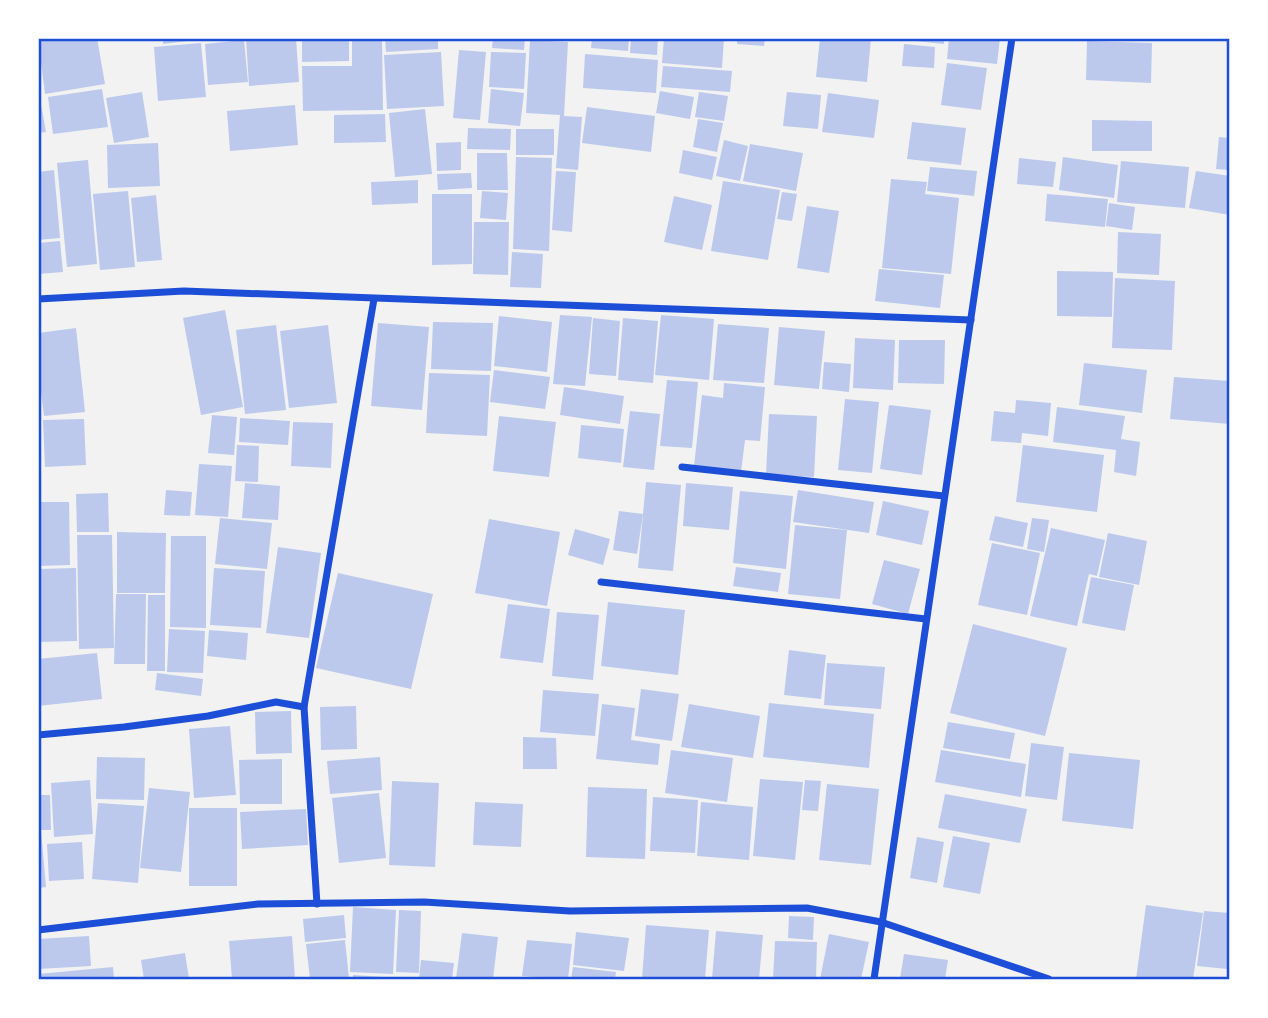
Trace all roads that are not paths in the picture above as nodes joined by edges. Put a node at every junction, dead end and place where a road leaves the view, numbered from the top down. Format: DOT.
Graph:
graph roads {
  1 [pos="1012,38"];
  2 [pos="38,299"];
  3 [pos="374,299"];
  4 [pos="971,320"];
  5 [pos="682,467"];
  6 [pos="944,496"];
  7 [pos="601,582"];
  8 [pos="926,619"];
  9 [pos="304,707"];
  10 [pos="38,735"];
  11 [pos="317,904"];
  12 [pos="881,922"];
  13 [pos="38,930"];
  14 [pos="874,979"];
  15 [pos="1049,979"];
  1 -- 4 [label="street"];
  2 -- 3 [label="street"];
  3 -- 4 [label="street"];
  3 -- 9 [label="street"];
  4 -- 6 [label="street"];
  5 -- 6 [label="street"];
  6 -- 8 [label="street"];
  7 -- 8 [label="street"];
  8 -- 12 [label="street"];
  9 -- 10 [label="street"];
  9 -- 11 [label="street"];
  11 -- 12 [label="street"];
  11 -- 13 [label="street"];
  12 -- 14 [label="street"];
  12 -- 15 [label="street"];
}
